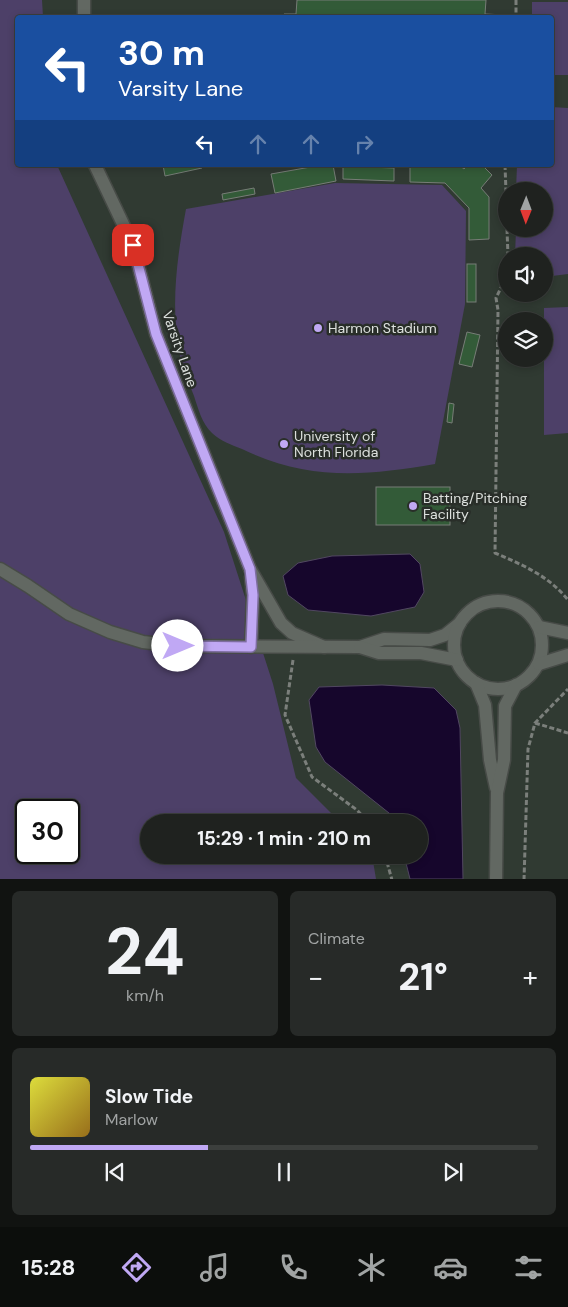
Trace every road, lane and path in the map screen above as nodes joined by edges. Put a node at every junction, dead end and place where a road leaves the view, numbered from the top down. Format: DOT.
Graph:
graph roads {
  1 [pos="84,0"];
  2 [pos="516,0"];
  3 [pos="84,15"];
  4 [pos="516,15"];
  5 [pos="96,167"];
  6 [pos="506,167"];
  7 [pos="506,182"];
  8 [pos="498,294"];
  9 [pos="0,569"];
  10 [pos="250,569"];
  11 [pos="568,600"];
  12 [pos="460,623"];
  13 [pos="539,627"];
  14 [pos="568,634"];
  15 [pos="251,647"];
  16 [pos="295,647"];
  17 [pos="324,647"];
  18 [pos="360,647"];
  19 [pos="568,655"];
  20 [pos="457,660"];
  21 [pos="539,664"];
  22 [pos="476,683"];
  23 [pos="516,685"];
  24 [pos="568,689"];
  25 [pos="535,723"];
  26 [pos="568,733"];
  27 [pos="497,793"];
  28 [pos="361,814"];
  29 [pos="388,864"];
  30 [pos="392,879"];
  31 [pos="496,879"];
  32 [pos="524,879"];
  1 -- 3 [label="street"];
  2 -- 4 [label="path"];
  5 -- 10 [label="street, Varsity Lane"];
  6 -- 7 [label="path"];
  8 -- 11 [label="path"];
  9 -- 15 [label="street"];
  10 -- 15 [label="street, Varsity Lane"];
  10 -- 17 [label="street, Varsity Lane"];
  12 -- 13 [label="street"];
  12 -- 18 [label="street"];
  12 -- 20 [label="street"];
  13 -- 14 [label="street"];
  13 -- 21 [label="street"];
  15 -- 16 [label="street"];
  16 -- 17 [label="street"];
  16 -- 28 [label="path"];
  17 -- 18 [label="street"];
  18 -- 20 [label="street"];
  19 -- 21 [label="street"];
  20 -- 22 [label="street"];
  21 -- 23 [label="street"];
  22 -- 23 [label="street"];
  22 -- 27 [label="street"];
  23 -- 27 [label="street"];
  24 -- 25 [label="path"];
  25 -- 26 [label="path"];
  25 -- 32 [label="path"];
  27 -- 31 [label="street"];
  29 -- 30 [label="path"];
}
